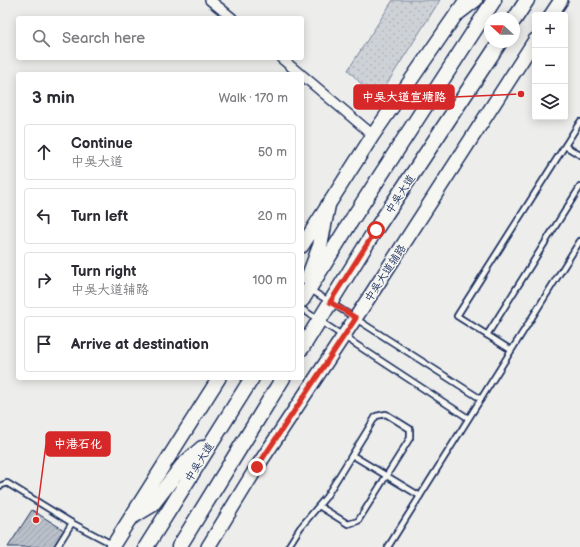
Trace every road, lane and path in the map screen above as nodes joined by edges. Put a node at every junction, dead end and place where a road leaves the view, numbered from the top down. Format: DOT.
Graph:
graph roads {
  1 [pos="210,0"];
  2 [pos="466,0"];
  3 [pos="475,0"];
  4 [pos="494,0"];
  5 [pos="527,0"];
  6 [pos="561,0"];
  7 [pos="519,12"];
  8 [pos="553,12"];
  9 [pos="458,13"];
  10 [pos="230,16"];
  11 [pos="532,45"];
  12 [pos="496,48"];
  13 [pos="283,60"];
  14 [pos="297,72"];
  15 [pos="304,78"];
  16 [pos="580,122"];
  17 [pos="373,135"];
  18 [pos="565,146"];
  19 [pos="580,155"];
  20 [pos="580,187"];
  21 [pos="328,206"];
  22 [pos="580,241"];
  23 [pos="304,243"];
  24 [pos="304,295"];
  25 [pos="330,302"];
  26 [pos="304,310"];
  27 [pos="356,318"];
  28 [pos="319,320"];
  29 [pos="487,335"];
  30 [pos="344,336"];
  31 [pos="304,345"];
  32 [pos="511,350"];
  33 [pos="218,380"];
  34 [pos="251,380"];
  35 [pos="282,380"];
  36 [pos="481,399"];
  37 [pos="468,418"];
  38 [pos="217,434"];
  39 [pos="352,455"];
  40 [pos="386,476"];
  41 [pos="0,486"];
  42 [pos="420,496"];
  43 [pos="318,506"];
  44 [pos="132,517"];
  45 [pos="72,523"];
  46 [pos="113,546"];
  47 [pos="57,547"];
  48 [pos="146,547"];
  49 [pos="179,547"];
  50 [pos="208,547"];
  51 [pos="288,547"];
  52 [pos="388,547"];
  1 -- 10 [label="street"];
  2 -- 9 [label="main road"];
  3 -- 9 [label="main road"];
  4 -- 24 [label="main road"];
  5 -- 7 [label="main road"];
  6 -- 8 [label="main road"];
  9 -- 17 [label="main road"];
  11 -- 27 [label="main road, 中吴大道辅路"];
  12 -- 25 [label="main road, 中吴大道"];
  13 -- 14 [label="street"];
  15 -- 17 [label="street"];
  16 -- 18 [label="lane"];
  17 -- 21 [label="main road"];
  18 -- 19 [label="lane"];
  18 -- 29 [label="lane"];
  20 -- 29 [label="lane"];
  21 -- 23 [label="main road"];
  21 -- 24 [label="main road"];
  22 -- 32 [label="lane"];
  24 -- 25 [label="lane"];
  25 -- 27 [label="lane"];
  25 -- 28 [label="main road, 中吴大道"];
  26 -- 28 [label="lane"];
  27 -- 30 [label="main road, 中吴大道辅路"];
  27 -- 36 [label="lane"];
  28 -- 30 [label="lane"];
  28 -- 31 [label="main road, 中吴大道"];
  29 -- 32 [label="lane"];
  30 -- 37 [label="lane"];
  30 -- 50 [label="main road, 中吴大道辅路"];
  32 -- 36 [label="lane"];
  33 -- 44 [label="main road"];
  34 -- 38 [label="main road, 中吴大道"];
  35 -- 49 [label="main road"];
  36 -- 37 [label="lane"];
  37 -- 42 [label="lane"];
  38 -- 44 [label="main road"];
  38 -- 48 [label="main road, 中吴大道"];
  39 -- 40 [label="lane"];
  39 -- 40 [label="lane"];
  39 -- 43 [label="lane"];
  40 -- 42 [label="lane"];
  40 -- 43 [label="lane"];
  41 -- 45 [label="lane"];
  42 -- 52 [label="lane"];
  43 -- 51 [label="lane"];
  44 -- 46 [label="main road"];
  45 -- 46 [label="lane"];
  45 -- 47 [label="lane"];
}
